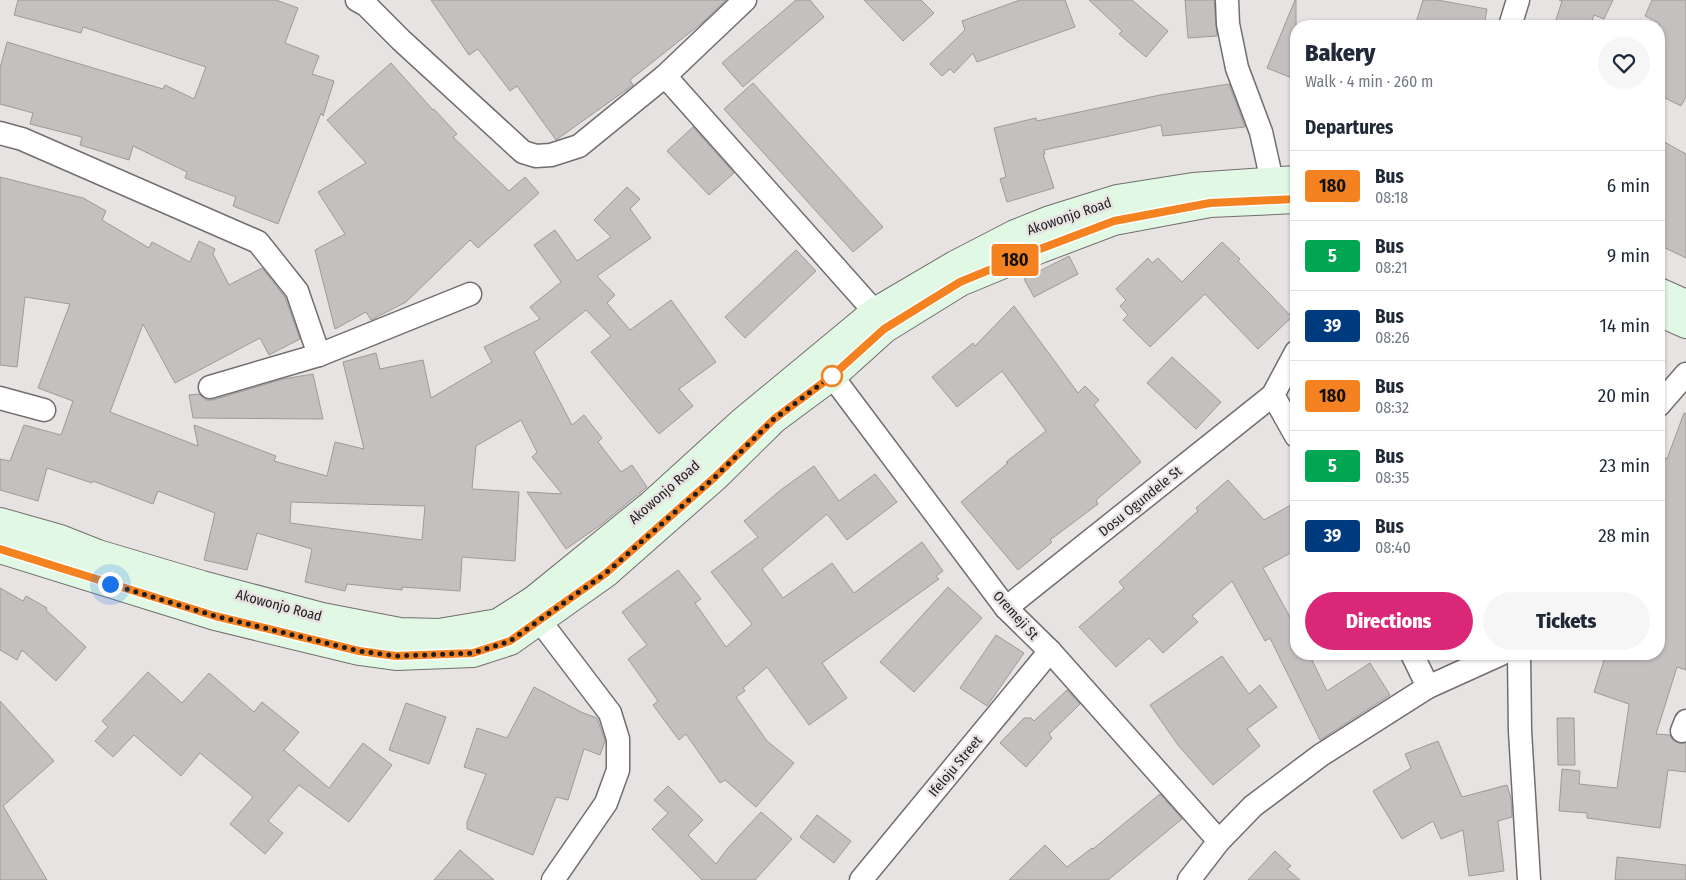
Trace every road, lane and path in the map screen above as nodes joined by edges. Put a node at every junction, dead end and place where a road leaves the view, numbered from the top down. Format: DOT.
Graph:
graph roads {
  1 [pos="357,0"];
  2 [pos="746,0"];
  3 [pos="1227,0"];
  4 [pos="1518,0"];
  5 [pos="1512,20"];
  6 [pos="665,76"];
  7 [pos="0,133"];
  8 [pos="1284,180"];
  9 [pos="1290,199"];
  10 [pos="470,294"];
  11 [pos="1665,295"];
  12 [pos="1686,304"];
  13 [pos="875,312"];
  14 [pos="1665,315"];
  15 [pos="1686,324"];
  16 [pos="319,354"];
  17 [pos="1290,363"];
  18 [pos="1686,374"];
  19 [pos="832,376"];
  20 [pos="210,387"];
  21 [pos="1273,395"];
  22 [pos="0,398"];
  23 [pos="1665,398"];
  24 [pos="44,410"];
  25 [pos="1290,425"];
  26 [pos="0,522"];
  27 [pos="0,549"];
  28 [pos="1006,608"];
  29 [pos="540,621"];
  30 [pos="1050,651"];
  31 [pos="1415,660"];
  32 [pos="1488,660"];
  33 [pos="1519,660"];
  34 [pos="1428,687"];
  35 [pos="1219,841"];
  36 [pos="553,880"];
  37 [pos="861,880"];
  38 [pos="1189,880"];
  39 [pos="1529,880"];
  1 -- 6 [label="street"];
  2 -- 6 [label="street"];
  3 -- 8 [label="street"];
  4 -- 5 [label="street"];
  6 -- 13 [label="street"];
  7 -- 16 [label="street"];
  8 -- 13 [label="main road, Akowonjo Road"];
  9 -- 19 [label="main road, Akowonjo Road"];
  10 -- 16 [label="street"];
  11 -- 12 [label="main road"];
  13 -- 26 [label="main road, Akowonjo Road"];
  14 -- 15 [label="main road"];
  16 -- 20 [label="street"];
  17 -- 21 [label="street"];
  18 -- 23 [label="street"];
  19 -- 28 [label="street, Oremeji St"];
  19 -- 29 [label="main road, Akowonjo Road"];
  21 -- 25 [label="street"];
  21 -- 28 [label="street, Dosu Ogundele St"];
  22 -- 24 [label="street"];
  27 -- 29 [label="main road, Akowonjo Road"];
  28 -- 30 [label="street, Oremeji St"];
  29 -- 36 [label="street"];
  30 -- 35 [label="street, Oremeji St"];
  30 -- 37 [label="street, Ifeloju Street"];
  31 -- 34 [label="street"];
  32 -- 34 [label="street"];
  33 -- 39 [label="street"];
  34 -- 35 [label="street"];
  35 -- 38 [label="street"];
}
